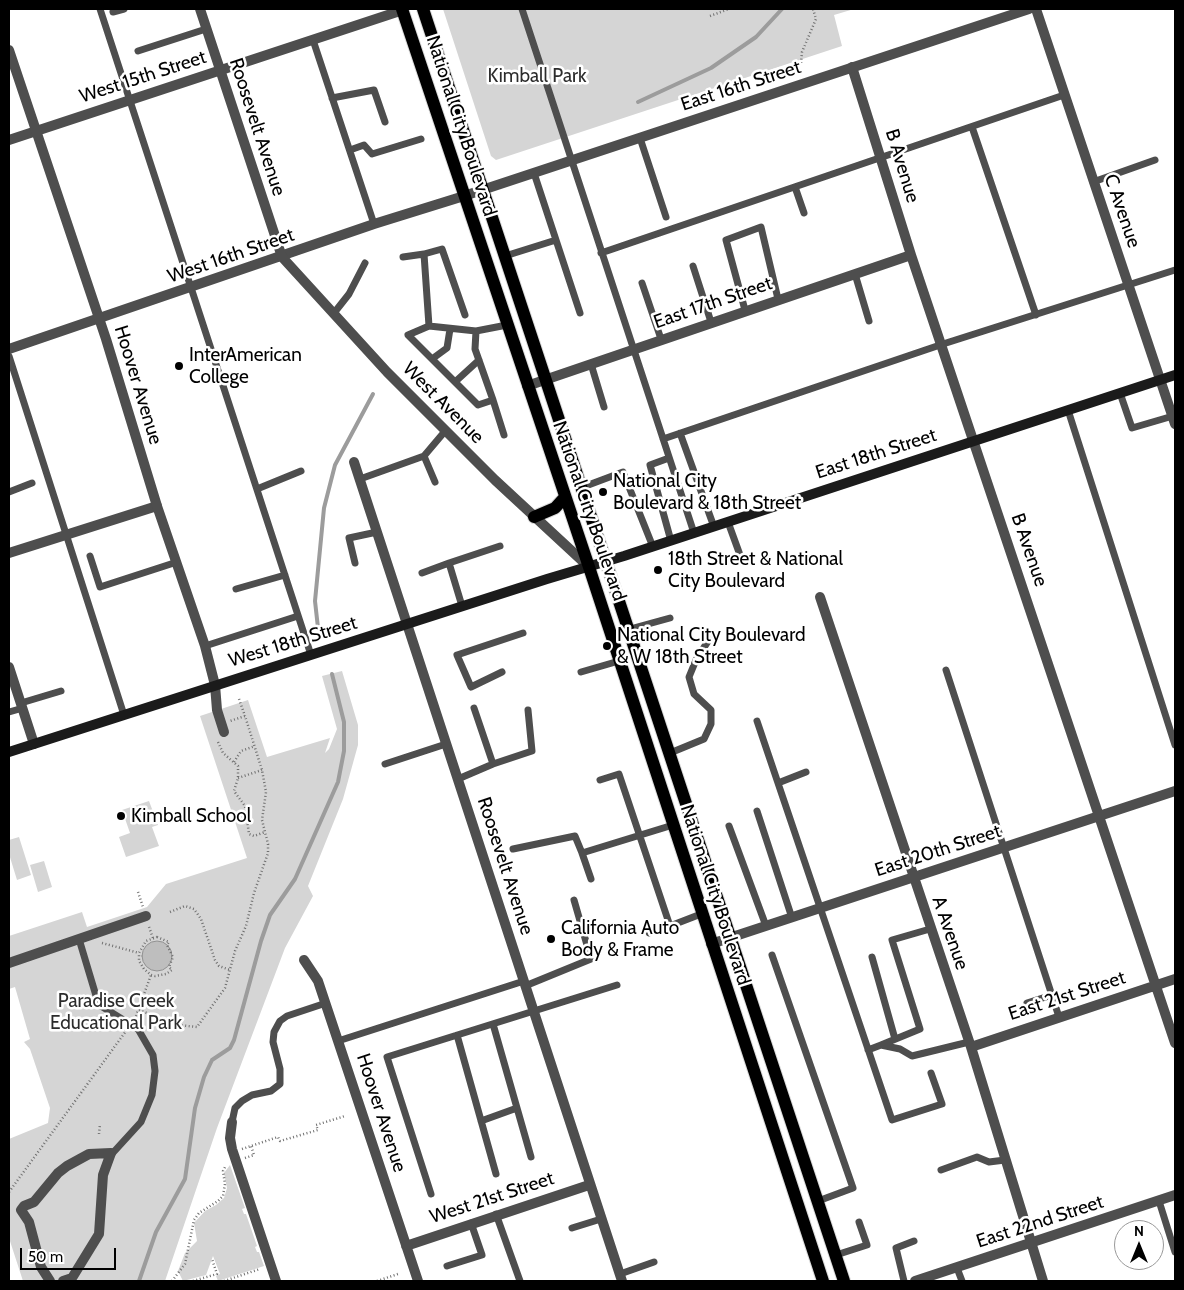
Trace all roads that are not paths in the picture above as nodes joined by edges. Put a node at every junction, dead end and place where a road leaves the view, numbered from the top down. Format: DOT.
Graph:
graph roads {
  1 [pos="100,9"];
  2 [pos="124,9"];
  3 [pos="402,9"];
  4 [pos="424,9"];
  5 [pos="522,9"];
  6 [pos="1029,9"];
  7 [pos="1036,9"];
  8 [pos="203,10"];
  9 [pos="113,12"];
  10 [pos="206,29"];
  11 [pos="313,40"];
  12 [pos="9,50"];
  13 [pos="138,51"];
  14 [pos="852,68"];
  15 [pos="220,70"];
  16 [pos="1064,95"];
  17 [pos="332,98"];
  18 [pos="129,100"];
  19 [pos="385,122"];
  20 [pos="972,126"];
  21 [pos="36,131"];
  22 [pos="640,138"];
  23 [pos="421,139"];
  24 [pos="9,140"];
  25 [pos="350,150"];
  26 [pos="881,158"];
  27 [pos="1155,160"];
  28 [pos="571,161"];
  29 [pos="534,173"];
  30 [pos="1093,182"];
  31 [pos="795,187"];
  32 [pos="483,190"];
  33 [pos="464,196"];
  34 [pos="804,214"];
  35 [pos="666,217"];
  36 [pos="374,224"];
  37 [pos="556,240"];
  38 [pos="601,253"];
  39 [pos="424,254"];
  40 [pos="911,255"];
  41 [pos="506,256"];
  42 [pos="282,257"];
  43 [pos="403,257"];
  44 [pos="365,263"];
  45 [pos="693,266"];
  46 [pos="1175,270"];
  47 [pos="855,274"];
  48 [pos="642,283"];
  49 [pos="1128,285"];
  50 [pos="192,288"];
  51 [pos="778,299"];
  52 [pos="744,310"];
  53 [pos="334,313"];
  54 [pos="580,313"];
  55 [pos="465,315"];
  56 [pos="1036,315"];
  57 [pos="99,318"];
  58 [pos="869,321"];
  59 [pos="711,322"];
  60 [pos="507,325"];
  61 [pos="429,326"];
  62 [pos="450,329"];
  63 [pos="476,331"];
  64 [pos="661,339"];
  65 [pos="942,344"];
  66 [pos="9,349"];
  67 [pos="633,349"];
  68 [pos="9,356"];
  69 [pos="432,359"];
  70 [pos="479,360"];
  71 [pos="591,364"];
  72 [pos="1175,375"];
  73 [pos="546,379"];
  74 [pos="1160,380"];
  75 [pos="455,382"];
  76 [pos="528,386"];
  77 [pos="1120,393"];
  78 [pos="493,400"];
  79 [pos="604,407"];
  80 [pos="1068,410"];
  81 [pos="1174,420"];
  82 [pos="446,430"];
  83 [pos="680,433"];
  84 [pos="504,435"];
  85 [pos="663,439"];
  86 [pos="973,440"];
  87 [pos="424,456"];
  88 [pos="669,458"];
  89 [pos="354,462"];
  90 [pos="302,471"];
  91 [pos="360,479"];
  92 [pos="435,482"];
  93 [pos="32,484"];
  94 [pos="582,487"];
  95 [pos="257,489"];
  96 [pos="9,492"];
  97 [pos="565,497"];
  98 [pos="157,506"];
  99 [pos="534,516"];
  100 [pos="728,522"];
  101 [pos="714,527"];
  102 [pos="377,532"];
  103 [pos="65,534"];
  104 [pos="694,534"];
  105 [pos="671,541"];
  106 [pos="500,546"];
  107 [pos="653,547"];
  108 [pos="9,553"];
  109 [pos="740,555"];
  110 [pos="90,556"];
  111 [pos="608,561"];
  112 [pos="177,562"];
  113 [pos="356,563"];
  114 [pos="449,563"];
  115 [pos="588,566"];
  116 [pos="422,573"];
  117 [pos="285,575"];
  118 [pos="236,589"];
  119 [pos="820,598"];
  120 [pos="462,606"];
  121 [pos="298,616"];
  122 [pos="670,618"];
  123 [pos="408,625"];
  124 [pos="630,629"];
  125 [pos="523,633"];
  126 [pos="710,638"];
  127 [pos="205,646"];
  128 [pos="311,655"];
  129 [pos="619,661"];
  130 [pos="9,667"];
  131 [pos="946,670"];
  132 [pos="502,672"];
  133 [pos="581,672"];
  134 [pos="215,685"];
  135 [pos="61,691"];
  136 [pos="22,706"];
  137 [pos="474,708"];
  138 [pos="528,710"];
  139 [pos="9,712"];
  140 [pos="124,715"];
  141 [pos="757,720"];
  142 [pos="221,731"];
  143 [pos="34,744"];
  144 [pos="446,744"];
  145 [pos="1175,745"];
  146 [pos="9,752"];
  147 [pos="670,753"];
  148 [pos="384,764"];
  149 [pos="494,764"];
  150 [pos="806,772"];
  151 [pos="458,778"];
  152 [pos="600,780"];
  153 [pos="778,783"];
  154 [pos="1175,791"];
  155 [pos="757,811"];
  156 [pos="1100,817"];
  157 [pos="673,825"];
  158 [pos="728,826"];
  159 [pos="639,836"];
  160 [pos="1004,848"];
  161 [pos="513,849"];
  162 [pos="582,854"];
  163 [pos="912,878"];
  164 [pos="591,879"];
  165 [pos="574,900"];
  166 [pos="819,909"];
  167 [pos="702,914"];
  168 [pos="146,916"];
  169 [pos="792,918"];
  170 [pos="670,926"];
  171 [pos="766,926"];
  172 [pos="930,930"];
  173 [pos="649,933"];
  174 [pos="731,938"];
  175 [pos="79,939"];
  176 [pos="711,944"];
  177 [pos="772,955"];
  178 [pos="872,957"];
  179 [pos="304,960"];
  180 [pos="9,963"];
  181 [pos="1175,979"];
  182 [pos="524,983"];
  183 [pos="617,985"];
  184 [pos="1156,985"];
  185 [pos="1052,995"];
  186 [pos="326,1003"];
  187 [pos="1027,1003"];
  188 [pos="534,1012"];
  189 [pos="1059,1017"];
  190 [pos="493,1024"];
  191 [pos="457,1035"];
  192 [pos="895,1040"];
  193 [pos="338,1041"];
  194 [pos="1175,1043"];
  195 [pos="970,1044"];
  196 [pos="881,1046"];
  197 [pos="868,1050"];
  198 [pos="931,1073"];
  199 [pos="517,1108"];
  200 [pos="481,1121"];
  201 [pos="232,1122"];
  202 [pos="112,1154"];
  203 [pos="532,1157"];
  204 [pos="1005,1160"];
  205 [pos="942,1170"];
  206 [pos="496,1174"];
  207 [pos="589,1185"];
  208 [pos="101,1189"];
  209 [pos="431,1194"];
  210 [pos="1175,1195"];
  211 [pos="818,1201"];
  212 [pos="1158,1201"];
  213 [pos="496,1214"];
  214 [pos="601,1219"];
  215 [pos="102,1222"];
  216 [pos="859,1222"];
  217 [pos="471,1223"];
  218 [pos="572,1228"];
  219 [pos="914,1241"];
  220 [pos="1030,1244"];
  221 [pos="406,1246"];
  222 [pos="1175,1252"];
  223 [pos="836,1255"];
  224 [pos="654,1262"];
  225 [pos="447,1266"];
  226 [pos="957,1268"];
  227 [pos="621,1278"];
  228 [pos="930,1279"];
  229 [pos="68,1280"];
  230 [pos="50,1281"];
  231 [pos="276,1281"];
  232 [pos="418,1281"];
  233 [pos="520,1281"];
  234 [pos="823,1281"];
  235 [pos="844,1281"];
  236 [pos="904,1281"];
  237 [pos="915,1281"];
  238 [pos="962,1281"];
  239 [pos="1043,1281"];
  1 -- 18 [label="lane"];
  2 -- 9 [label="lane"];
  3 -- 11 [label="street, West 15th Street"];
  3 -- 33 [label="main road, National City Boulevard"];
  4 -- 32 [label="main road, National City Boulevard"];
  5 -- 28 [label="lane"];
  6 -- 14 [label="street, East 16th Street"];
  7 -- 16 [label="street, C Avenue"];
  8 -- 10 [label="street, Roosevelt Avenue"];
  10 -- 13 [label="lane"];
  10 -- 15 [label="street, Roosevelt Avenue"];
  11 -- 15 [label="street, West 15th Street"];
  11 -- 17 [label="lane"];
  12 -- 21 [label="street, Hoover Avenue"];
  14 -- 22 [label="street, East 16th Street"];
  14 -- 26 [label="street, B Avenue"];
  15 -- 18 [label="street, West 15th Street"];
  15 -- 42 [label="street, Roosevelt Avenue"];
  16 -- 20 [label="lane"];
  16 -- 30 [label="street, C Avenue"];
  17 -- 19 [label="lane"];
  17 -- 25 [label="lane"];
  18 -- 21 [label="street, West 15th Street"];
  18 -- 50 [label="lane"];
  20 -- 26 [label="lane"];
  20 -- 56 [label="lane"];
  21 -- 24 [label="street, West 15th Street"];
  21 -- 57 [label="street, Hoover Avenue"];
  22 -- 28 [label="street, East 16th Street"];
  22 -- 35 [label="lane"];
  23 -- 25 [label="lane"];
  25 -- 36 [label="lane"];
  26 -- 31 [label="lane"];
  26 -- 40 [label="street, B Avenue"];
  27 -- 30 [label="lane"];
  28 -- 29 [label="street, East 16th Street"];
  28 -- 38 [label="lane"];
  29 -- 32 [label="street, East 16th Street"];
  29 -- 37 [label="lane"];
  30 -- 49 [label="street, C Avenue"];
  31 -- 34 [label="lane"];
  31 -- 38 [label="lane"];
  32 -- 33 [label="street, East 16th Street"];
  32 -- 41 [label="main road, National City Boulevard"];
  33 -- 36 [label="street, West 16th Street"];
  33 -- 60 [label="main road, National City Boulevard"];
  36 -- 42 [label="street, West 16th Street"];
  37 -- 41 [label="lane"];
  37 -- 54 [label="lane"];
  38 -- 67 [label="lane"];
  39 -- 43 [label="lane"];
  39 -- 55 [label="lane"];
  39 -- 61 [label="lane"];
  40 -- 47 [label="street, East 17th Street"];
  40 -- 65 [label="street, B Avenue"];
  41 -- 73 [label="main road, National City Boulevard"];
  42 -- 50 [label="street, West 16th Street"];
  42 -- 53 [label="street, West Avenue"];
  44 -- 53 [label="lane"];
  45 -- 59 [label="lane"];
  46 -- 49 [label="lane"];
  47 -- 51 [label="street, East 17th Street"];
  47 -- 58 [label="lane"];
  48 -- 64 [label="lane"];
  49 -- 56 [label="lane"];
  49 -- 74 [label="street, C Avenue"];
  50 -- 57 [label="street, West 16th Street"];
  50 -- 95 [label="lane"];
  51 -- 52 [label="street, East 17th Street"];
  51 -- 52 [label="lane"];
  52 -- 59 [label="street, East 17th Street"];
  53 -- 82 [label="street, West Avenue"];
  56 -- 65 [label="lane"];
  57 -- 66 [label="street, West 16th Street"];
  57 -- 98 [label="street, Hoover Avenue"];
  59 -- 64 [label="street, East 17th Street"];
  60 -- 63 [label="lane"];
  60 -- 76 [label="main road, National City Boulevard"];
  61 -- 62 [label="lane"];
  61 -- 69 [label="lane"];
  62 -- 63 [label="lane"];
  62 -- 69 [label="lane"];
  63 -- 70 [label="lane"];
  64 -- 67 [label="street, East 17th Street"];
  65 -- 83 [label="lane"];
  65 -- 86 [label="street, B Avenue"];
  67 -- 71 [label="street, East 17th Street"];
  67 -- 85 [label="lane"];
  68 -- 103 [label="lane"];
  69 -- 75 [label="lane"];
  70 -- 75 [label="lane"];
  70 -- 78 [label="lane"];
  71 -- 73 [label="street, East 17th Street"];
  71 -- 79 [label="lane"];
  72 -- 74 [label="main road, East 18th Street"];
  73 -- 76 [label="street, East 17th Street"];
  73 -- 94 [label="main road, National City Boulevard"];
  74 -- 77 [label="main road, East 18th Street"];
  74 -- 81 [label="street, C Avenue"];
  75 -- 78 [label="lane"];
  76 -- 97 [label="main road, National City Boulevard"];
  77 -- 80 [label="main road, East 18th Street"];
  77 -- 81 [label="lane"];
  78 -- 84 [label="lane"];
  80 -- 86 [label="main road, East 18th Street"];
  80 -- 145 [label="lane"];
  82 -- 87 [label="lane"];
  82 -- 99 [label="street, West Avenue"];
  83 -- 85 [label="lane"];
  83 -- 101 [label="lane"];
  85 -- 88 [label="lane"];
  86 -- 100 [label="main road, East 18th Street"];
  86 -- 156 [label="street, B Avenue"];
  87 -- 91 [label="lane"];
  87 -- 92 [label="lane"];
  88 -- 104 [label="lane"];
  88 -- 105 [label="lane"];
  89 -- 91 [label="street, Roosevelt Avenue"];
  90 -- 95 [label="lane"];
  91 -- 102 [label="street, Roosevelt Avenue"];
  93 -- 96 [label="lane"];
  94 -- 107 [label="lane"];
  94 -- 111 [label="main road, National City Boulevard"];
  95 -- 117 [label="lane"];
  97 -- 99 [label="main road"];
  97 -- 115 [label="main road, National City Boulevard"];
  98 -- 103 [label="street"];
  98 -- 112 [label="street, Hoover Avenue"];
  99 -- 115 [label="street, West Avenue"];
  100 -- 101 [label="main road, East 18th Street"];
  100 -- 109 [label="lane"];
  101 -- 104 [label="main road, East 18th Street"];
  102 -- 113 [label="lane"];
  102 -- 123 [label="street, Roosevelt Avenue"];
  103 -- 108 [label="street"];
  103 -- 140 [label="lane"];
  104 -- 105 [label="main road, East 18th Street"];
  105 -- 107 [label="main road, East 18th Street"];
  106 -- 114 [label="lane"];
  107 -- 111 [label="main road, East 18th Street"];
  110 -- 112 [label="lane"];
  111 -- 115 [label="main road, East 18th Street"];
  111 -- 124 [label="main road, National City Boulevard"];
  112 -- 127 [label="street, Hoover Avenue"];
  114 -- 116 [label="lane"];
  114 -- 120 [label="lane"];
  115 -- 120 [label="main road, West 18th Street"];
  115 -- 129 [label="main road, National City Boulevard"];
  117 -- 118 [label="lane"];
  117 -- 121 [label="lane"];
  119 -- 163 [label="street, A Avenue"];
  120 -- 123 [label="main road, West 18th Street"];
  121 -- 127 [label="lane"];
  121 -- 128 [label="lane"];
  122 -- 124 [label="lane"];
  123 -- 128 [label="main road, West 18th Street"];
  123 -- 144 [label="street, Roosevelt Avenue"];
  124 -- 147 [label="main road, National City Boulevard"];
  125 -- 132 [label="lane"];
  126 -- 147 [label="lane"];
  127 -- 134 [label="street, Hoover Avenue"];
  128 -- 134 [label="main road, West 18th Street"];
  129 -- 133 [label="lane"];
  129 -- 157 [label="main road, National City Boulevard"];
  130 -- 136 [label="street"];
  131 -- 160 [label="lane"];
  134 -- 140 [label="main road, West 18th Street"];
  134 -- 142 [label="street, Hoover Avenue"];
  135 -- 136 [label="lane"];
  136 -- 139 [label="lane"];
  136 -- 143 [label="street"];
  137 -- 149 [label="lane"];
  138 -- 149 [label="lane"];
  140 -- 143 [label="main road, West 18th Street"];
  141 -- 153 [label="lane"];
  143 -- 146 [label="main road, West 18th Street"];
  144 -- 148 [label="lane"];
  144 -- 151 [label="street, Roosevelt Avenue"];
  147 -- 174 [label="main road, National City Boulevard"];
  149 -- 151 [label="lane"];
  150 -- 153 [label="lane"];
  151 -- 182 [label="street, Roosevelt Avenue"];
  152 -- 159 [label="lane"];
  153 -- 166 [label="lane"];
  154 -- 156 [label="street, East 20th Street"];
  155 -- 169 [label="lane"];
  156 -- 160 [label="street, East 20th Street"];
  156 -- 184 [label="street, B Avenue"];
  157 -- 159 [label="lane"];
  157 -- 167 [label="main road, National City Boulevard"];
  158 -- 171 [label="lane"];
  159 -- 162 [label="lane"];
  159 -- 170 [label="lane"];
  160 -- 163 [label="street, East 20th Street"];
  160 -- 185 [label="lane"];
  161 -- 162 [label="lane"];
  162 -- 164 [label="lane"];
  163 -- 166 [label="street, East 20th Street"];
  163 -- 172 [label="street, A Avenue"];
  165 -- 182 [label="lane"];
  166 -- 169 [label="street, East 20th Street"];
  166 -- 197 [label="lane"];
  167 -- 170 [label="lane"];
  167 -- 176 [label="main road, National City Boulevard"];
  168 -- 175 [label="street"];
  169 -- 171 [label="street, East 20th Street"];
  170 -- 173 [label="lane"];
  171 -- 174 [label="street, East 20th Street"];
  172 -- 192 [label="lane"];
  172 -- 195 [label="street, A Avenue"];
  174 -- 176 [label="street, East 20th Street"];
  174 -- 211 [label="main road, National City Boulevard"];
  175 -- 180 [label="street"];
  175 -- 202 [label="lane"];
  176 -- 234 [label="main road, National City Boulevard"];
  177 -- 211 [label="lane"];
  178 -- 192 [label="lane"];
  179 -- 186 [label="street, Hoover Avenue"];
  181 -- 184 [label="street, East 21st Street"];
  182 -- 188 [label="street, Roosevelt Avenue"];
  182 -- 193 [label="lane"];
  183 -- 188 [label="lane"];
  184 -- 189 [label="street, East 21st Street"];
  184 -- 194 [label="street, B Avenue"];
  185 -- 187 [label="lane"];
  185 -- 189 [label="lane"];
  186 -- 193 [label="street, Hoover Avenue"];
  186 -- 201 [label="lane"];
  188 -- 190 [label="lane"];
  188 -- 207 [label="street, Roosevelt Avenue"];
  189 -- 195 [label="street, East 21st Street"];
  190 -- 191 [label="lane"];
  190 -- 199 [label="lane"];
  191 -- 200 [label="lane"];
  191 -- 209 [label="lane"];
  192 -- 196 [label="lane"];
  193 -- 221 [label="street, Hoover Avenue"];
  195 -- 196 [label="lane"];
  195 -- 204 [label="street, A Avenue"];
  196 -- 197 [label="lane"];
  197 -- 198 [label="lane"];
  199 -- 200 [label="lane"];
  199 -- 203 [label="lane"];
  200 -- 206 [label="lane"];
  201 -- 231 [label="street"];
  202 -- 208 [label="lane"];
  202 -- 230 [label="street"];
  204 -- 205 [label="lane"];
  204 -- 220 [label="street, A Avenue"];
  207 -- 213 [label="street, West 21st Street"];
  207 -- 214 [label="street, Roosevelt Avenue"];
  208 -- 215 [label="street"];
  210 -- 212 [label="street, East 22nd Street"];
  211 -- 223 [label="main road, National City Boulevard"];
  212 -- 220 [label="street, East 22nd Street"];
  212 -- 222 [label="lane"];
  213 -- 217 [label="street, West 21st Street"];
  213 -- 233 [label="lane"];
  214 -- 218 [label="lane"];
  214 -- 227 [label="street, Roosevelt Avenue"];
  215 -- 229 [label="lane"];
  216 -- 223 [label="lane"];
  217 -- 221 [label="street, West 21st Street"];
  217 -- 225 [label="lane"];
  219 -- 236 [label="lane"];
  220 -- 226 [label="street, East 22nd Street"];
  220 -- 239 [label="street, A Avenue"];
  221 -- 232 [label="street, Hoover Avenue"];
  223 -- 235 [label="main road, National City Boulevard"];
  224 -- 227 [label="lane"];
  226 -- 228 [label="street, East 22nd Street"];
  226 -- 238 [label="lane"];
  228 -- 237 [label="street, East 22nd Street"];
}
